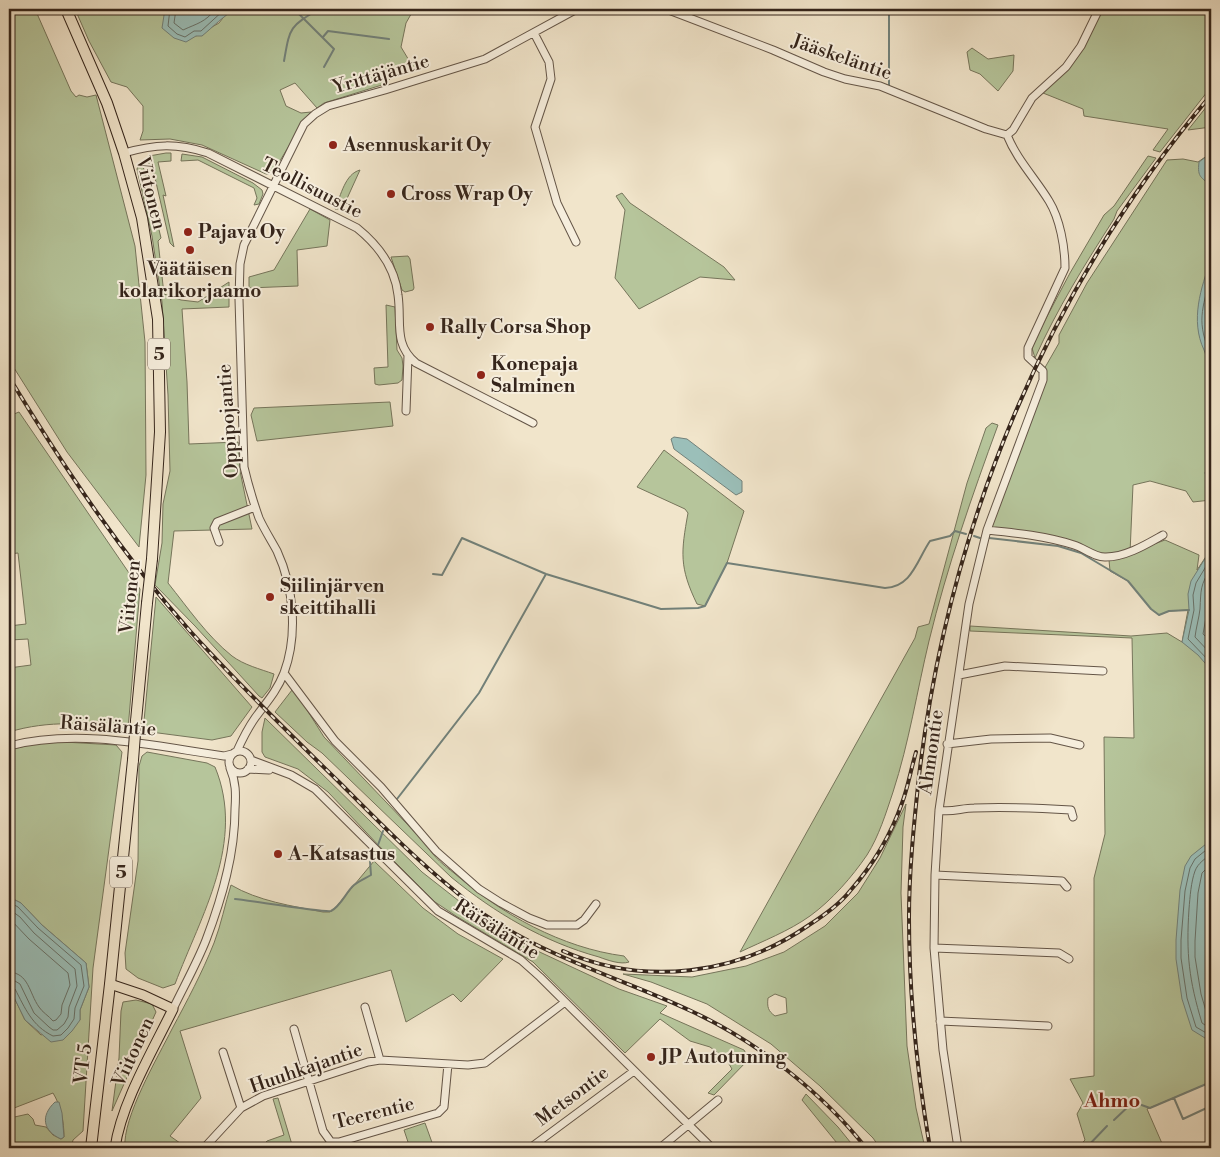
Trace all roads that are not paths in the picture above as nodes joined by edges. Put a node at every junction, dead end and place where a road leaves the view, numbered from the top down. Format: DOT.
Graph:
graph roads {
  1 [pos="66,9"];
  2 [pos="577,9"];
  3 [pos="666,9"];
  4 [pos="1099,9"];
  5 [pos="534,33"];
  6 [pos="1007,135"];
  7 [pos="124,153"];
  8 [pos="273,187"];
  9 [pos="576,242"];
  10 [pos="408,356"];
  11 [pos="406,411"];
  12 [pos="533,423"];
  13 [pos="255,507"];
  14 [pos="987,530"];
  15 [pos="1163,535"];
  16 [pos="219,542"];
  17 [pos="1103,671"];
  18 [pos="284,674"];
  19 [pos="959,675"];
  20 [pos="248,730"];
  21 [pos="948,744"];
  22 [pos="1080,745"];
  23 [pos="9,746"];
  24 [pos="206,753"];
  25 [pos="235,753"];
  26 [pos="250,758"];
  27 [pos="229,766"];
  28 [pos="247,771"];
  29 [pos="277,771"];
  30 [pos="236,797"];
  31 [pos="939,810"];
  32 [pos="1073,817"];
  33 [pos="935,875"];
  34 [pos="1067,887"];
  35 [pos="596,904"];
  36 [pos="934,948"];
  37 [pos="1069,959"];
  38 [pos="110,984"];
  39 [pos="565,1002"];
  40 [pos="365,1007"];
  41 [pos="173,1009"];
  42 [pos="940,1021"];
  43 [pos="1048,1026"];
  44 [pos="294,1029"];
  45 [pos="224,1052"];
  46 [pos="380,1060"];
  47 [pos="448,1064"];
  48 [pos="634,1071"];
  49 [pos="308,1082"];
  50 [pos="718,1100"];
  51 [pos="240,1108"];
  52 [pos="690,1125"];
  53 [pos="91,1148"];
  54 [pos="115,1148"];
  55 [pos="204,1148"];
  56 [pos="530,1148"];
  57 [pos="660,1148"];
  58 [pos="712,1148"];
  59 [pos="958,1148"];
  1 -- 7 [label="highway, Viitonen / 5"];
  2 -- 5 [label="street"];
  3 -- 6 [label="street, Jääskeläntie"];
  4 -- 6 [label="street"];
  5 -- 8 [label="street, Yrittäjäntie"];
  5 -- 9 [label="street"];
  6 -- 14 [label="street, Ahmontie"];
  7 -- 8 [label="street, Teollisuustie"];
  7 -- 38 [label="highway, Viitonen / 5, bridge"];
  8 -- 10 [label="street, Teollisuustie"];
  8 -- 13 [label="street, Oppipojantie"];
  10 -- 11 [label="street, Teollisuustie"];
  10 -- 12 [label="street"];
  13 -- 16 [label="street"];
  13 -- 18 [label="street, Oppipojantie"];
  14 -- 15 [label="street"];
  14 -- 19 [label="street, Ahmontie"];
  17 -- 19 [label="street"];
  18 -- 20 [label="street, Oppipojantie"];
  18 -- 35 [label="street"];
  19 -- 21 [label="street, Ahmontie"];
  20 -- 25 [label="street, Oppipojantie"];
  20 -- 26 [label="street"];
  21 -- 22 [label="street"];
  21 -- 31 [label="street, Ahmontie"];
  23 -- 24 [label="street, Räisäläntie"];
  24 -- 25 [label="street"];
  24 -- 27 [label="street"];
  25 -- 26 [label="street"];
  25 -- 27 [label="street"];
  26 -- 28 [label="street"];
  26 -- 29 [label="street, Räisäläntie"];
  27 -- 28 [label="street"];
  27 -- 30 [label="street"];
  28 -- 29 [label="street"];
  28 -- 30 [label="street"];
  29 -- 39 [label="street, Räisäläntie"];
  30 -- 41 [label="street"];
  31 -- 32 [label="street"];
  31 -- 33 [label="street, Ahmontie"];
  33 -- 34 [label="street"];
  33 -- 36 [label="street, Ahmontie"];
  36 -- 37 [label="street"];
  36 -- 42 [label="street, Ahmontie"];
  38 -- 41 [label="main road, Viitonen"];
  38 -- 53 [label="highway, VT 5 / 5"];
  39 -- 47 [label="street, Huuhkajantie"];
  39 -- 48 [label="street, Räisäläntie"];
  40 -- 46 [label="street"];
  41 -- 54 [label="main road, Viitonen"];
  42 -- 43 [label="street"];
  42 -- 59 [label="street, Ahmontie"];
  44 -- 49 [label="street"];
  45 -- 51 [label="street"];
  46 -- 47 [label="street, Huuhkajantie"];
  46 -- 49 [label="street, Huuhkajantie"];
  47 -- 49 [label="street, Teerentie"];
  48 -- 52 [label="street, Räisäläntie"];
  48 -- 56 [label="street, Metsontie"];
  49 -- 51 [label="street, Huuhkajantie"];
  50 -- 52 [label="street"];
  51 -- 55 [label="street, Huuhkajantie"];
  52 -- 57 [label="street"];
  52 -- 58 [label="street, Räisäläntie"];
}
